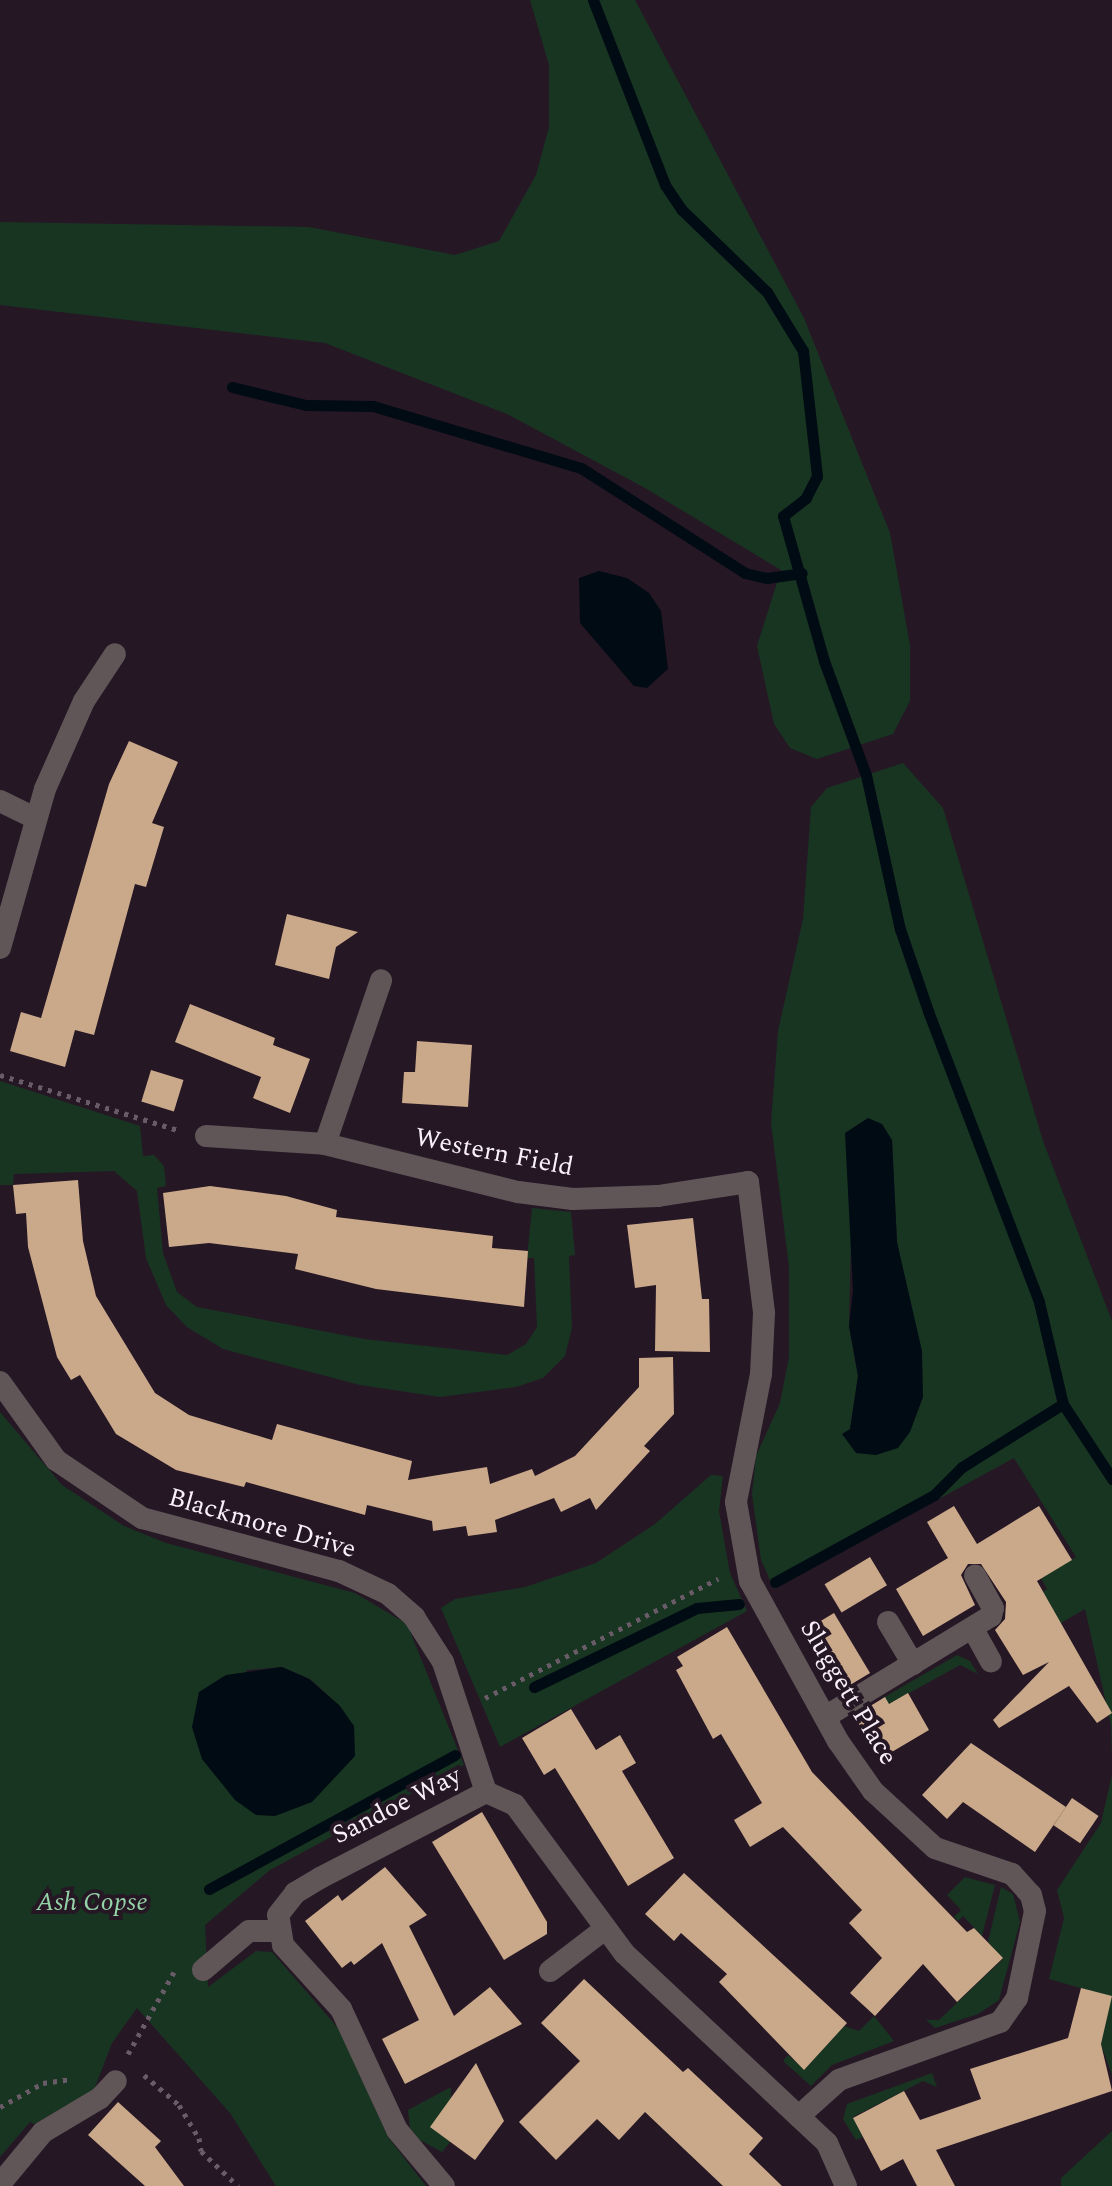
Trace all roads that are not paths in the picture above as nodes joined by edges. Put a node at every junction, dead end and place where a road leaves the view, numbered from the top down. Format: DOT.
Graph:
graph roads {
  1 [pos="115,654"];
  2 [pos="0,801"];
  3 [pos="35,818"];
  4 [pos="0,948"];
  5 [pos="381,980"];
  6 [pos="206,1136"];
  7 [pos="325,1144"];
  8 [pos="748,1182"];
  9 [pos="0,1382"];
  10 [pos="975,1576"];
  11 [pos="888,1622"];
  12 [pos="973,1629"];
  13 [pos="991,1661"];
  14 [pos="913,1664"];
  15 [pos="825,1717"];
  16 [pos="486,1792"];
  17 [pos="605,1929"];
  18 [pos="278,1931"];
  19 [pos="203,1970"];
  20 [pos="550,1971"];
  21 [pos="120,2072"];
  22 [pos="799,2116"];
  23 [pos="0,2184"];
  24 [pos="444,2186"];
  25 [pos="846,2186"];
  1 -- 3 [label="street"];
  2 -- 3 [label="street"];
  3 -- 4 [label="street"];
  5 -- 7 [label="street"];
  6 -- 7 [label="street, Western Field"];
  7 -- 8 [label="street, Western Field"];
  8 -- 15 [label="street, Sluggett Place"];
  9 -- 16 [label="street, Blackmore Drive"];
  10 -- 12 [label="street"];
  11 -- 14 [label="street"];
  12 -- 13 [label="street"];
  12 -- 14 [label="street"];
  14 -- 15 [label="street"];
  15 -- 22 [label="street, Sluggett Place"];
  16 -- 17 [label="street, Sandoe Way"];
  16 -- 18 [label="street, Sandoe Way"];
  17 -- 20 [label="street"];
  17 -- 22 [label="street, Sandoe Way"];
  18 -- 19 [label="street"];
  18 -- 24 [label="street"];
  21 -- 23 [label="street"];
  22 -- 25 [label="street, Sandoe Way"];
}
